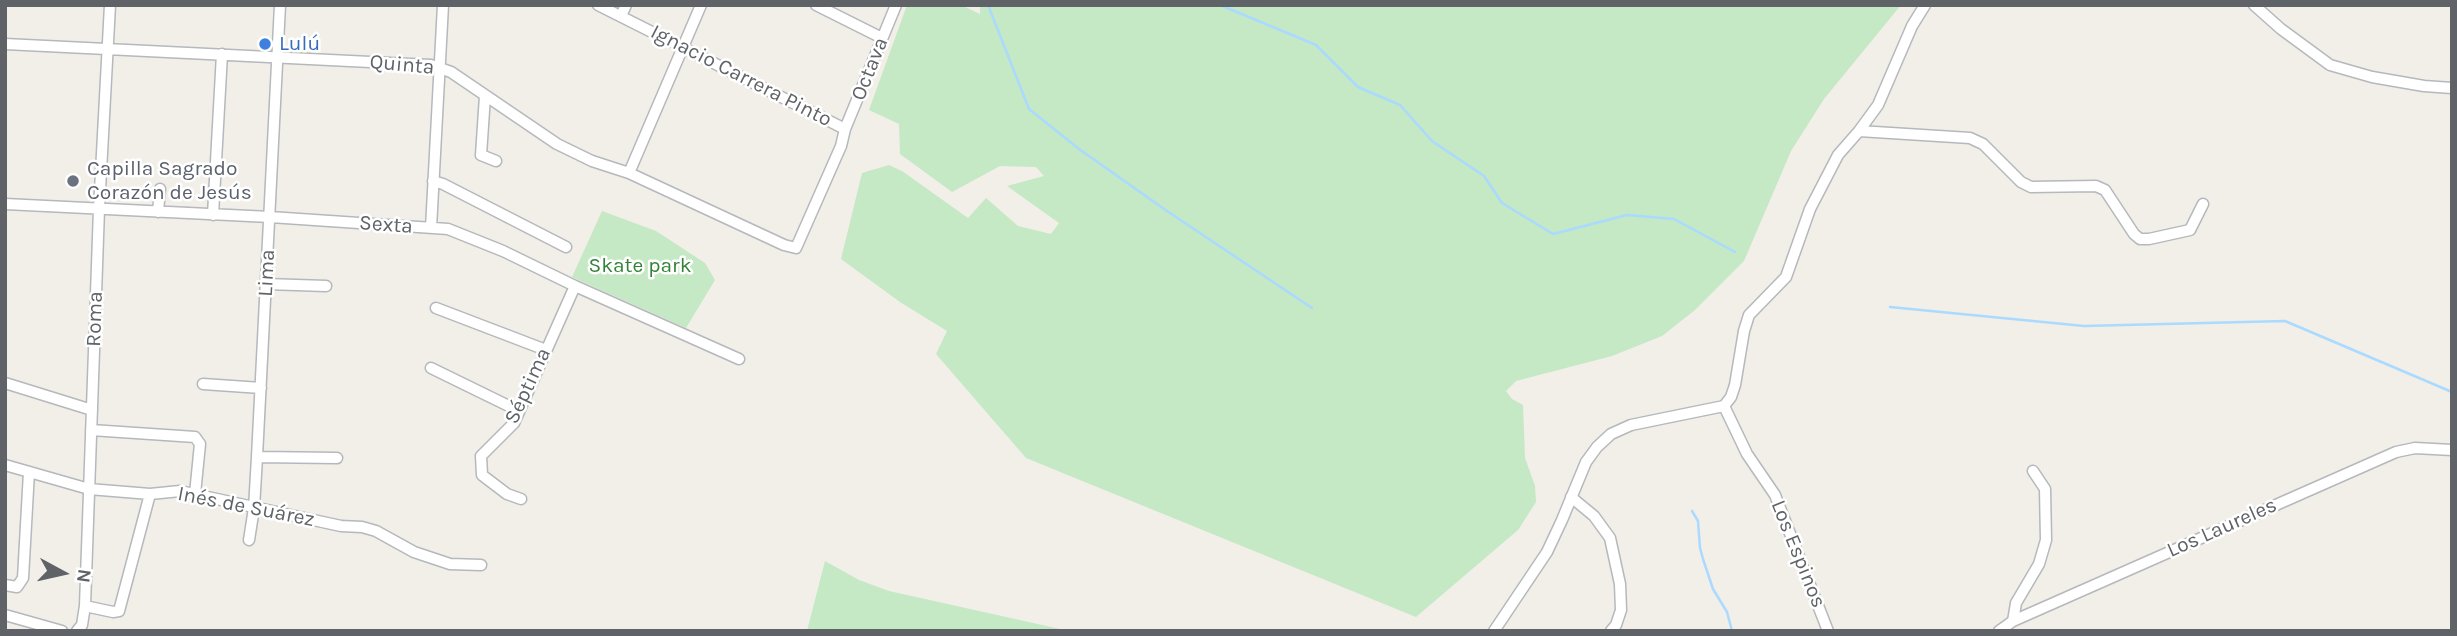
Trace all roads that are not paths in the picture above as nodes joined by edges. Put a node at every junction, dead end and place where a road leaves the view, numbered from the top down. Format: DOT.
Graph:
graph roads {
  1 [pos="110,5"];
  2 [pos="280,5"];
  3 [pos="443,5"];
  4 [pos="598,5"];
  5 [pos="626,5"];
  6 [pos="701,5"];
  7 [pos="816,5"];
  8 [pos="896,5"];
  9 [pos="1925,5"];
  10 [pos="2254,5"];
  11 [pos="621,16"];
  12 [pos="882,38"];
  13 [pos="5,44"];
  14 [pos="682,46"];
  15 [pos="107,49"];
  16 [pos="222,54"];
  17 [pos="277,58"];
  18 [pos="440,67"];
  19 [pos="2452,88"];
  20 [pos="485,96"];
  21 [pos="845,129"];
  22 [pos="1859,131"];
  23 [pos="496,161"];
  24 [pos="629,173"];
  25 [pos="433,181"];
  26 [pos="160,189"];
  27 [pos="5,204"];
  28 [pos="2203,204"];
  29 [pos="99,209"];
  30 [pos="158,212"];
  31 [pos="213,215"];
  32 [pos="270,217"];
  33 [pos="431,228"];
  34 [pos="566,247"];
  35 [pos="796,248"];
  36 [pos="267,284"];
  37 [pos="326,286"];
  38 [pos="575,286"];
  39 [pos="436,308"];
  40 [pos="546,350"];
  41 [pos="739,359"];
  42 [pos="430,368"];
  43 [pos="5,383"];
  44 [pos="203,384"];
  45 [pos="261,388"];
  46 [pos="1724,406"];
  47 [pos="92,410"];
  48 [pos="519,411"];
  49 [pos="91,430"];
  50 [pos="2452,450"];
  51 [pos="257,457"];
  52 [pos="337,458"];
  53 [pos="5,465"];
  54 [pos="2033,471"];
  55 [pos="29,472"];
  56 [pos="89,489"];
  57 [pos="150,494"];
  58 [pos="195,494"];
  59 [pos="1571,497"];
  60 [pos="521,499"];
  61 [pos="254,508"];
  62 [pos="249,540"];
  63 [pos="481,565"];
  64 [pos="5,584"];
  65 [pos="85,606"];
  66 [pos="5,615"];
  67 [pos="2013,621"];
  68 [pos="62,631"];
  69 [pos="78,631"];
  70 [pos="1494,631"];
  71 [pos="1611,631"];
  72 [pos="1828,631"];
  73 [pos="1998,631"];
  1 -- 15 [label="street, Roma"];
  2 -- 17 [label="street, Lima"];
  3 -- 18 [label="street"];
  4 -- 11 [label="street, Ignacio Carrera Pinto"];
  5 -- 11 [label="street"];
  6 -- 14 [label="street"];
  7 -- 12 [label="street"];
  8 -- 12 [label="street, Octava"];
  9 -- 22 [label="street"];
  10 -- 19 [label="street"];
  11 -- 14 [label="street, Ignacio Carrera Pinto"];
  12 -- 21 [label="street, Octava"];
  13 -- 15 [label="street, Quinta"];
  14 -- 21 [label="street, Ignacio Carrera Pinto"];
  14 -- 24 [label="street"];
  15 -- 16 [label="street, Quinta"];
  15 -- 29 [label="street, Roma"];
  16 -- 17 [label="street, Quinta"];
  16 -- 31 [label="street"];
  17 -- 18 [label="street, Quinta"];
  17 -- 32 [label="street, Lima"];
  18 -- 20 [label="street, Quinta"];
  18 -- 25 [label="street"];
  20 -- 23 [label="street"];
  20 -- 24 [label="street, Quinta"];
  21 -- 35 [label="street, Octava"];
  22 -- 28 [label="street"];
  22 -- 46 [label="street"];
  24 -- 35 [label="street, Quinta"];
  25 -- 33 [label="street"];
  25 -- 34 [label="street"];
  26 -- 30 [label="street"];
  27 -- 29 [label="street, Sexta"];
  29 -- 30 [label="street, Sexta"];
  29 -- 47 [label="street, Roma"];
  30 -- 31 [label="street, Sexta"];
  31 -- 32 [label="street, Sexta"];
  32 -- 33 [label="street, Sexta"];
  32 -- 36 [label="street, Lima"];
  33 -- 38 [label="street, Sexta"];
  36 -- 37 [label="street"];
  36 -- 45 [label="street, Lima"];
  38 -- 40 [label="street, Séptima"];
  38 -- 41 [label="street, Sexta"];
  39 -- 40 [label="street"];
  40 -- 48 [label="street, Séptima"];
  42 -- 48 [label="street"];
  43 -- 47 [label="street"];
  44 -- 45 [label="street"];
  45 -- 51 [label="street, Lima"];
  46 -- 59 [label="street"];
  46 -- 72 [label="street, Los Espinos"];
  47 -- 49 [label="street, Roma"];
  48 -- 60 [label="street, Séptima"];
  49 -- 56 [label="street, Roma"];
  49 -- 58 [label="street"];
  50 -- 67 [label="street, Los Laureles"];
  51 -- 52 [label="street"];
  51 -- 61 [label="street, Lima"];
  53 -- 55 [label="street, Inés de Suárez"];
  54 -- 67 [label="street"];
  55 -- 56 [label="street, Inés de Suárez"];
  55 -- 64 [label="street"];
  56 -- 57 [label="street, Inés de Suárez"];
  56 -- 65 [label="street, Roma"];
  57 -- 58 [label="street, Inés de Suárez"];
  57 -- 65 [label="street"];
  58 -- 61 [label="street, Inés de Suárez"];
  59 -- 70 [label="street"];
  59 -- 71 [label="street"];
  61 -- 62 [label="street, Lima"];
  61 -- 63 [label="street, Inés de Suárez"];
  65 -- 69 [label="street, Roma"];
  66 -- 68 [label="street"];
  67 -- 73 [label="street, Los Laureles"];
}
